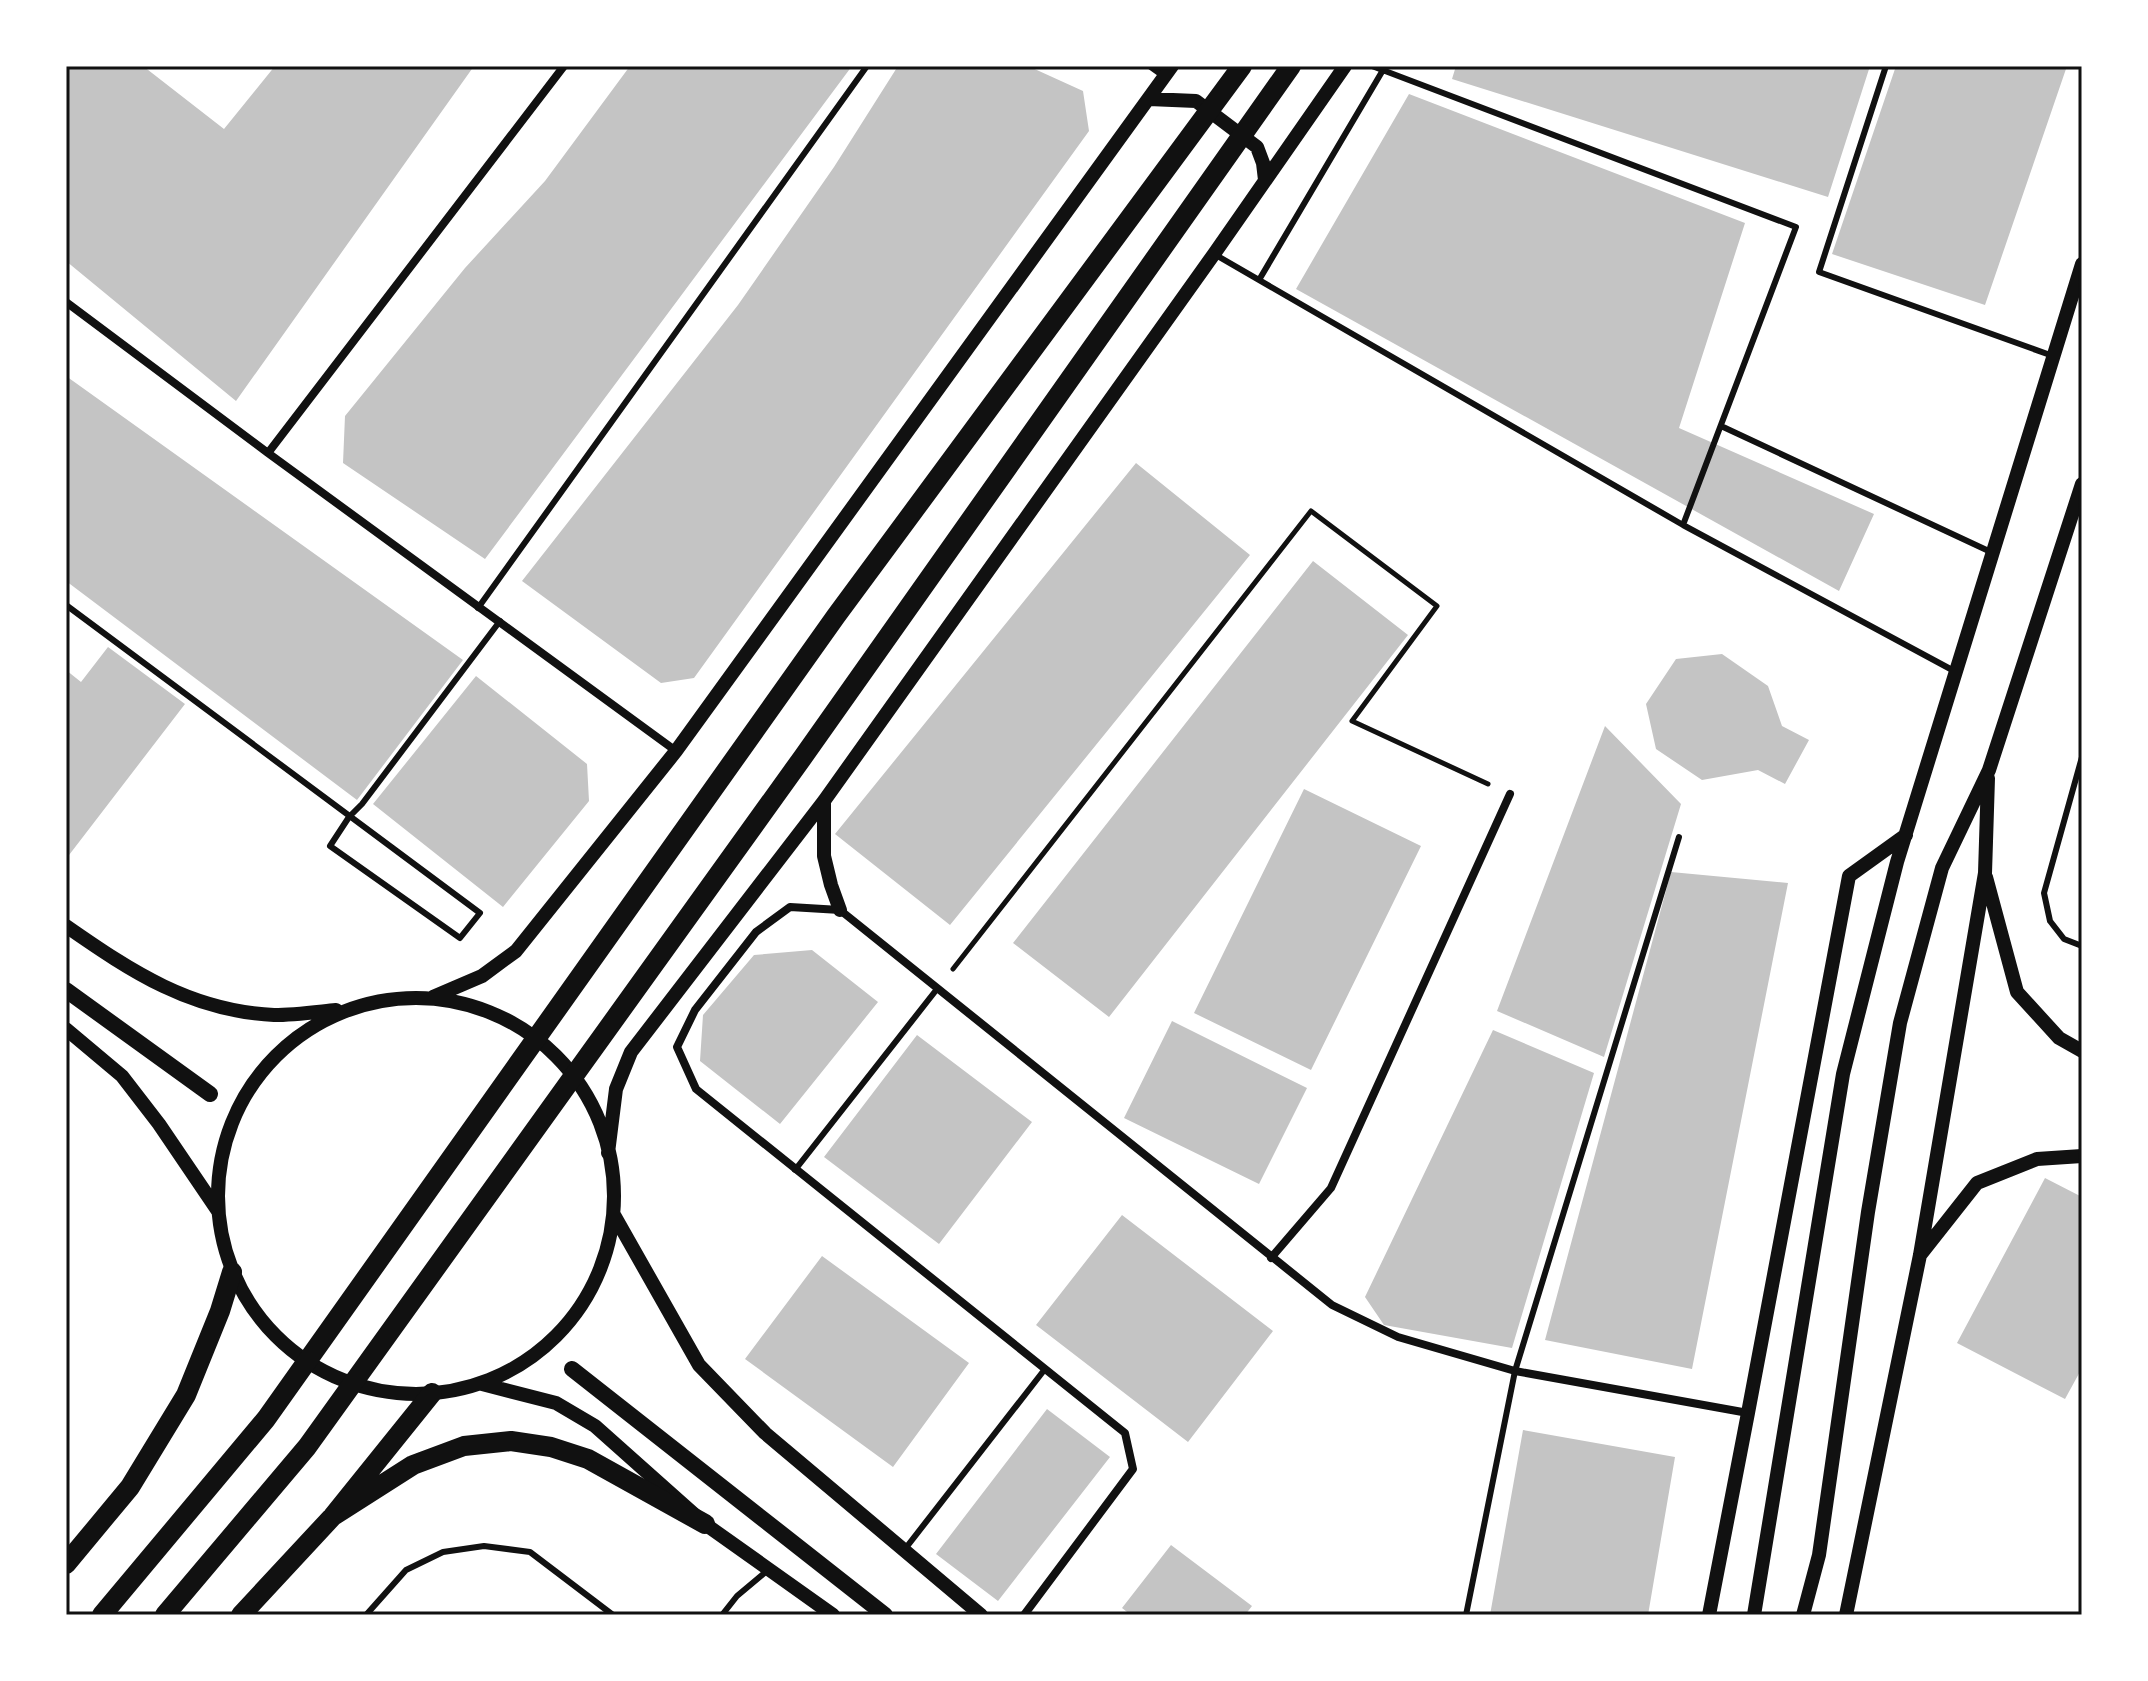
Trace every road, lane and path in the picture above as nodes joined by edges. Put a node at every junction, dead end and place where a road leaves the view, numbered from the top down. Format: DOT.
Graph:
graph roads {
  1 [pos="564,66"];
  2 [pos="867,66"];
  3 [pos="1151,66"];
  4 [pos="1242,66"];
  5 [pos="1291,66"];
  6 [pos="1345,66"];
  7 [pos="1372,66"];
  8 [pos="1886,66"];
  9 [pos="1383,70"];
  10 [pos="1169,71"];
  11 [pos="1149,99"];
  12 [pos="1265,180"];
  13 [pos="1214,254"];
  14 [pos="2082,264"];
  15 [pos="1259,280"];
  16 [pos="66,302"];
  17 [pos="2053,356"];
  18 [pos="1721,426"];
  19 [pos="268,453"];
  20 [pos="2082,484"];
  21 [pos="2076,521"];
  22 [pos="1683,525"];
  23 [pos="1993,553"];
  24 [pos="66,605"];
  25 [pos="478,608"];
  26 [pos="500,621"];
  27 [pos="1956,672"];
  28 [pos="676,751"];
  29 [pos="2082,757"];
  30 [pos="1989,770"];
  31 [pos="1510,794"];
  32 [pos="824,801"];
  33 [pos="349,817"];
  34 [pos="1906,835"];
  35 [pos="1679,837"];
  36 [pos="1985,873"];
  37 [pos="840,910"];
  38 [pos="66,926"];
  39 [pos="2082,946"];
  40 [pos="937,989"];
  41 [pos="66,990"];
  42 [pos="433,997"];
  43 [pos="350,1009"];
  44 [pos="66,1029"];
  45 [pos="2082,1051"];
  46 [pos="210,1094"];
  47 [pos="608,1153"];
  48 [pos="2082,1156"];
  49 [pos="795,1170"];
  50 [pos="218,1212"];
  51 [pos="614,1214"];
  52 [pos="1920,1255"];
  53 [pos="1271,1258"];
  54 [pos="232,1272"];
  55 [pos="572,1369"];
  56 [pos="1045,1369"];
  57 [pos="1515,1371"];
  58 [pos="482,1384"];
  59 [pos="432,1393"];
  60 [pos="1748,1413"];
  61 [pos="333,1516"];
  62 [pos="705,1524"];
  63 [pos="903,1551"];
  64 [pos="66,1564"];
  65 [pos="769,1569"];
  66 [pos="242,1614"];
  67 [pos="102,1615"];
  68 [pos="165,1615"];
  69 [pos="366,1615"];
  70 [pos="613,1615"];
  71 [pos="722,1615"];
  72 [pos="833,1615"];
  73 [pos="885,1615"];
  74 [pos="981,1615"];
  75 [pos="1024,1615"];
  76 [pos="1466,1615"];
  77 [pos="1709,1615"];
  78 [pos="1754,1615"];
  79 [pos="1803,1615"];
  80 [pos="1846,1615"];
  1 -- 19 [label="street"];
  2 -- 25 [label="lane"];
  3 -- 10 [label="street"];
  4 -- 67 [label="main road"];
  5 -- 68 [label="main road"];
  6 -- 12 [label="street"];
  7 -- 9 [label="lane"];
  8 -- 17 [label="lane"];
  9 -- 15 [label="lane"];
  9 -- 18 [label="lane"];
  10 -- 11 [label="street"];
  11 -- 12 [label="street"];
  11 -- 28 [label="street"];
  12 -- 13 [label="street"];
  13 -- 15 [label="lane"];
  13 -- 32 [label="street"];
  14 -- 17 [label="street"];
  15 -- 22 [label="lane"];
  16 -- 19 [label="street"];
  17 -- 23 [label="street"];
  18 -- 22 [label="lane"];
  18 -- 23 [label="lane"];
  19 -- 25 [label="street"];
  20 -- 21 [label="street"];
  21 -- 30 [label="street"];
  22 -- 27 [label="lane"];
  23 -- 27 [label="street"];
  24 -- 33 [label="lane"];
  25 -- 26 [label="street"];
  26 -- 28 [label="street"];
  26 -- 33 [label="lane"];
  27 -- 34 [label="street"];
  28 -- 42 [label="street"];
  29 -- 39 [label="lane"];
  30 -- 36 [label="street"];
  30 -- 79 [label="street"];
  31 -- 40 [label="path"];
  31 -- 53 [label="street"];
  32 -- 37 [label="street"];
  32 -- 47 [label="street"];
  33 -- 33 [label="lane"];
  34 -- 60 [label="street"];
  34 -- 78 [label="street"];
  35 -- 57 [label="lane"];
  36 -- 45 [label="street"];
  36 -- 52 [label="street"];
  37 -- 40 [label="street"];
  37 -- 49 [label="street"];
  38 -- 43 [label="street"];
  40 -- 49 [label="lane"];
  40 -- 53 [label="street"];
  41 -- 46 [label="main road"];
  42 -- 43 [label="street"];
  42 -- 47 [label="street"];
  43 -- 50 [label="street"];
  44 -- 50 [label="street"];
  47 -- 51 [label="street"];
  48 -- 52 [label="street"];
  49 -- 56 [label="street"];
  50 -- 54 [label="street"];
  51 -- 58 [label="street"];
  51 -- 63 [label="street"];
  52 -- 80 [label="street"];
  53 -- 57 [label="street"];
  54 -- 59 [label="street"];
  54 -- 64 [label="main road"];
  55 -- 73 [label="main road"];
  56 -- 63 [label="lane"];
  56 -- 75 [label="street"];
  57 -- 60 [label="street"];
  57 -- 76 [label="lane"];
  58 -- 59 [label="street"];
  58 -- 62 [label="street"];
  59 -- 61 [label="main road"];
  60 -- 77 [label="street"];
  61 -- 62 [label="main road"];
  61 -- 66 [label="main road"];
  62 -- 65 [label="street"];
  63 -- 74 [label="street"];
  65 -- 71 [label="lane"];
  65 -- 72 [label="street"];
  69 -- 70 [label="lane"];
}
